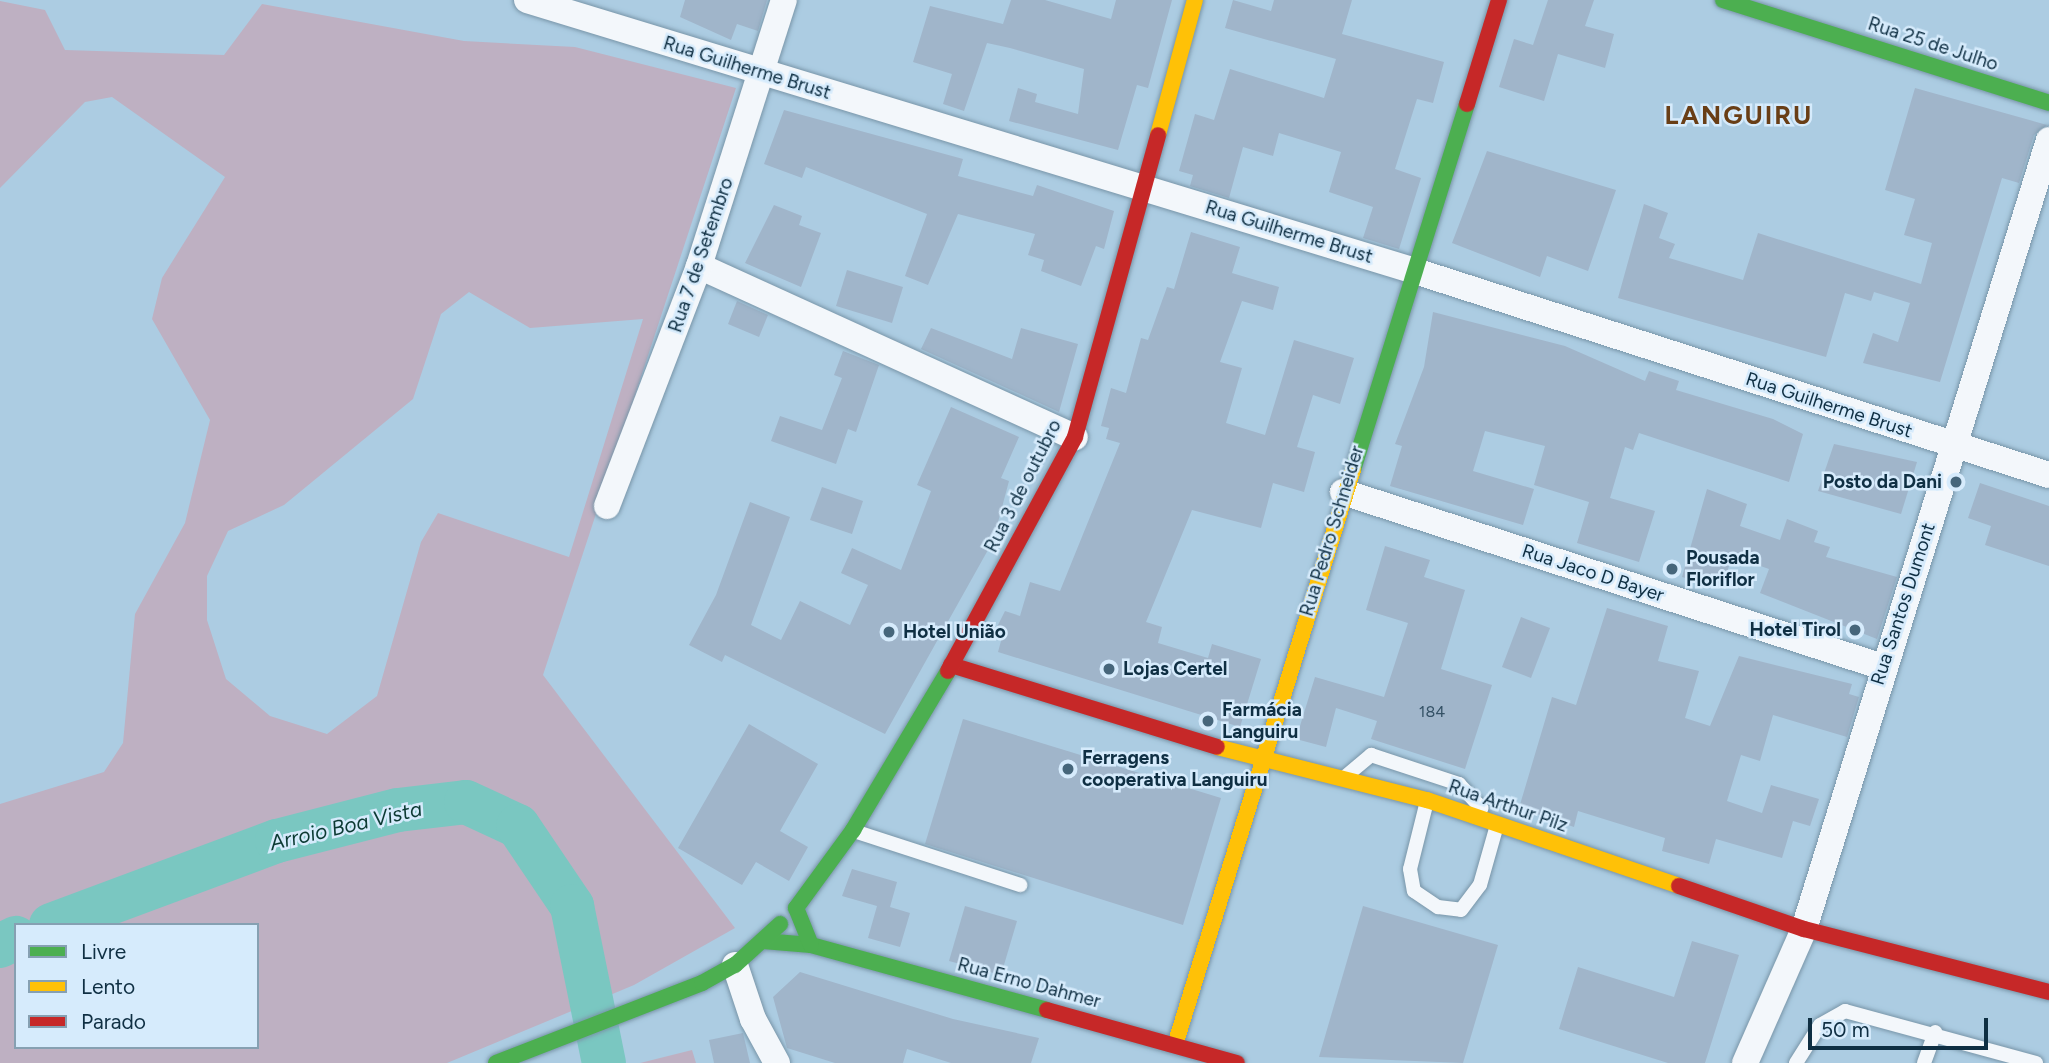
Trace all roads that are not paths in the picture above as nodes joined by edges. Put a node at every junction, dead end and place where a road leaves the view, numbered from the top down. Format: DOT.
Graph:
graph roads {
  1 [pos="527,0"];
  2 [pos="784,0"];
  3 [pos="1195,0"];
  4 [pos="1499,0"];
  5 [pos="1723,0"];
  6 [pos="762,73"];
  7 [pos="2049,103"];
  8 [pos="2049,140"];
  9 [pos="1143,188"];
  10 [pos="699,267"];
  11 [pos="1412,270"];
  12 [pos="1075,438"];
  13 [pos="1954,446"];
  14 [pos="2049,475"];
  15 [pos="1343,492"];
  16 [pos="607,506"];
  17 [pos="951,665"];
  18 [pos="1883,667"];
  19 [pos="1262,761"];
  20 [pos="1343,779"];
  21 [pos="1427,800"];
  22 [pos="1498,826"];
  23 [pos="853,830"];
  24 [pos="1020,885"];
  25 [pos="796,908"];
  26 [pos="1804,929"];
  27 [pos="763,941"];
  28 [pos="811,945"];
  29 [pos="735,965"];
  30 [pos="2049,992"];
  31 [pos="1935,1032"];
  32 [pos="1172,1054"];
  33 [pos="496,1063"];
  34 [pos="777,1063"];
  35 [pos="1237,1063"];
  36 [pos="1745,1063"];
  37 [pos="1796,1063"];
  38 [pos="1924,1063"];
  39 [pos="2036,1063"];
  1 -- 6 [label="street, Rua Guilherme Brust"];
  2 -- 6 [label="street, Rua 7 de Setembro"];
  3 -- 9 [label="main road, Rua 3 de outubro"];
  4 -- 11 [label="main road, Rua Pedro Schneider"];
  5 -- 7 [label="main road, Rua 25 de Julho"];
  6 -- 9 [label="street, Rua Guilherme Brust"];
  6 -- 10 [label="street, Rua 7 de Setembro"];
  8 -- 13 [label="street, Rua Santos Dumont"];
  9 -- 11 [label="street, Rua Guilherme Brust"];
  9 -- 12 [label="main road, Rua 3 de outubro"];
  10 -- 12 [label="street"];
  10 -- 16 [label="street, Rua 7 de Setembro"];
  11 -- 13 [label="street, Rua Guilherme Brust"];
  11 -- 15 [label="main road, Rua Pedro Schneider"];
  12 -- 17 [label="main road, Rua 3 de outubro"];
  13 -- 14 [label="street, Rua Guilherme Brust"];
  13 -- 18 [label="street, Rua Santos Dumont"];
  15 -- 18 [label="street, Rua Jaco D Bayer"];
  15 -- 19 [label="main road, Rua Pedro Schneider"];
  17 -- 19 [label="main road, Rua Arthur Pilz"];
  17 -- 23 [label="main road, Rua 3 de outubro"];
  18 -- 26 [label="street, Rua Santos Dumont"];
  19 -- 20 [label="main road, Rua Arthur Pilz"];
  19 -- 32 [label="main road, Rua Pedro Schneider"];
  20 -- 21 [label="main road, Rua Arthur Pilz"];
  20 -- 22 [label="lane"];
  21 -- 22 [label="main road, Rua Arthur Pilz"];
  21 -- 22 [label="lane"];
  22 -- 26 [label="main road, Rua Arthur Pilz"];
  23 -- 24 [label="lane"];
  23 -- 25 [label="main road, Rua 3 de outubro"];
  25 -- 27 [label="main road, Rua 3 de outubro"];
  25 -- 28 [label="main road"];
  26 -- 30 [label="main road, Rua Arthur Pilz"];
  26 -- 36 [label="street, Rua Santos Dumont"];
  27 -- 28 [label="main road, Rua Erno Dahmer"];
  27 -- 29 [label="main road, Rua 3 de outubro"];
  28 -- 32 [label="main road, Rua Erno Dahmer"];
  29 -- 33 [label="main road, Rua 3 de outubro"];
  29 -- 34 [label="street"];
  31 -- 37 [label="lane"];
  31 -- 38 [label="lane"];
  31 -- 39 [label="lane"];
  32 -- 35 [label="main road, Rua Erno Dahmer"];
}
